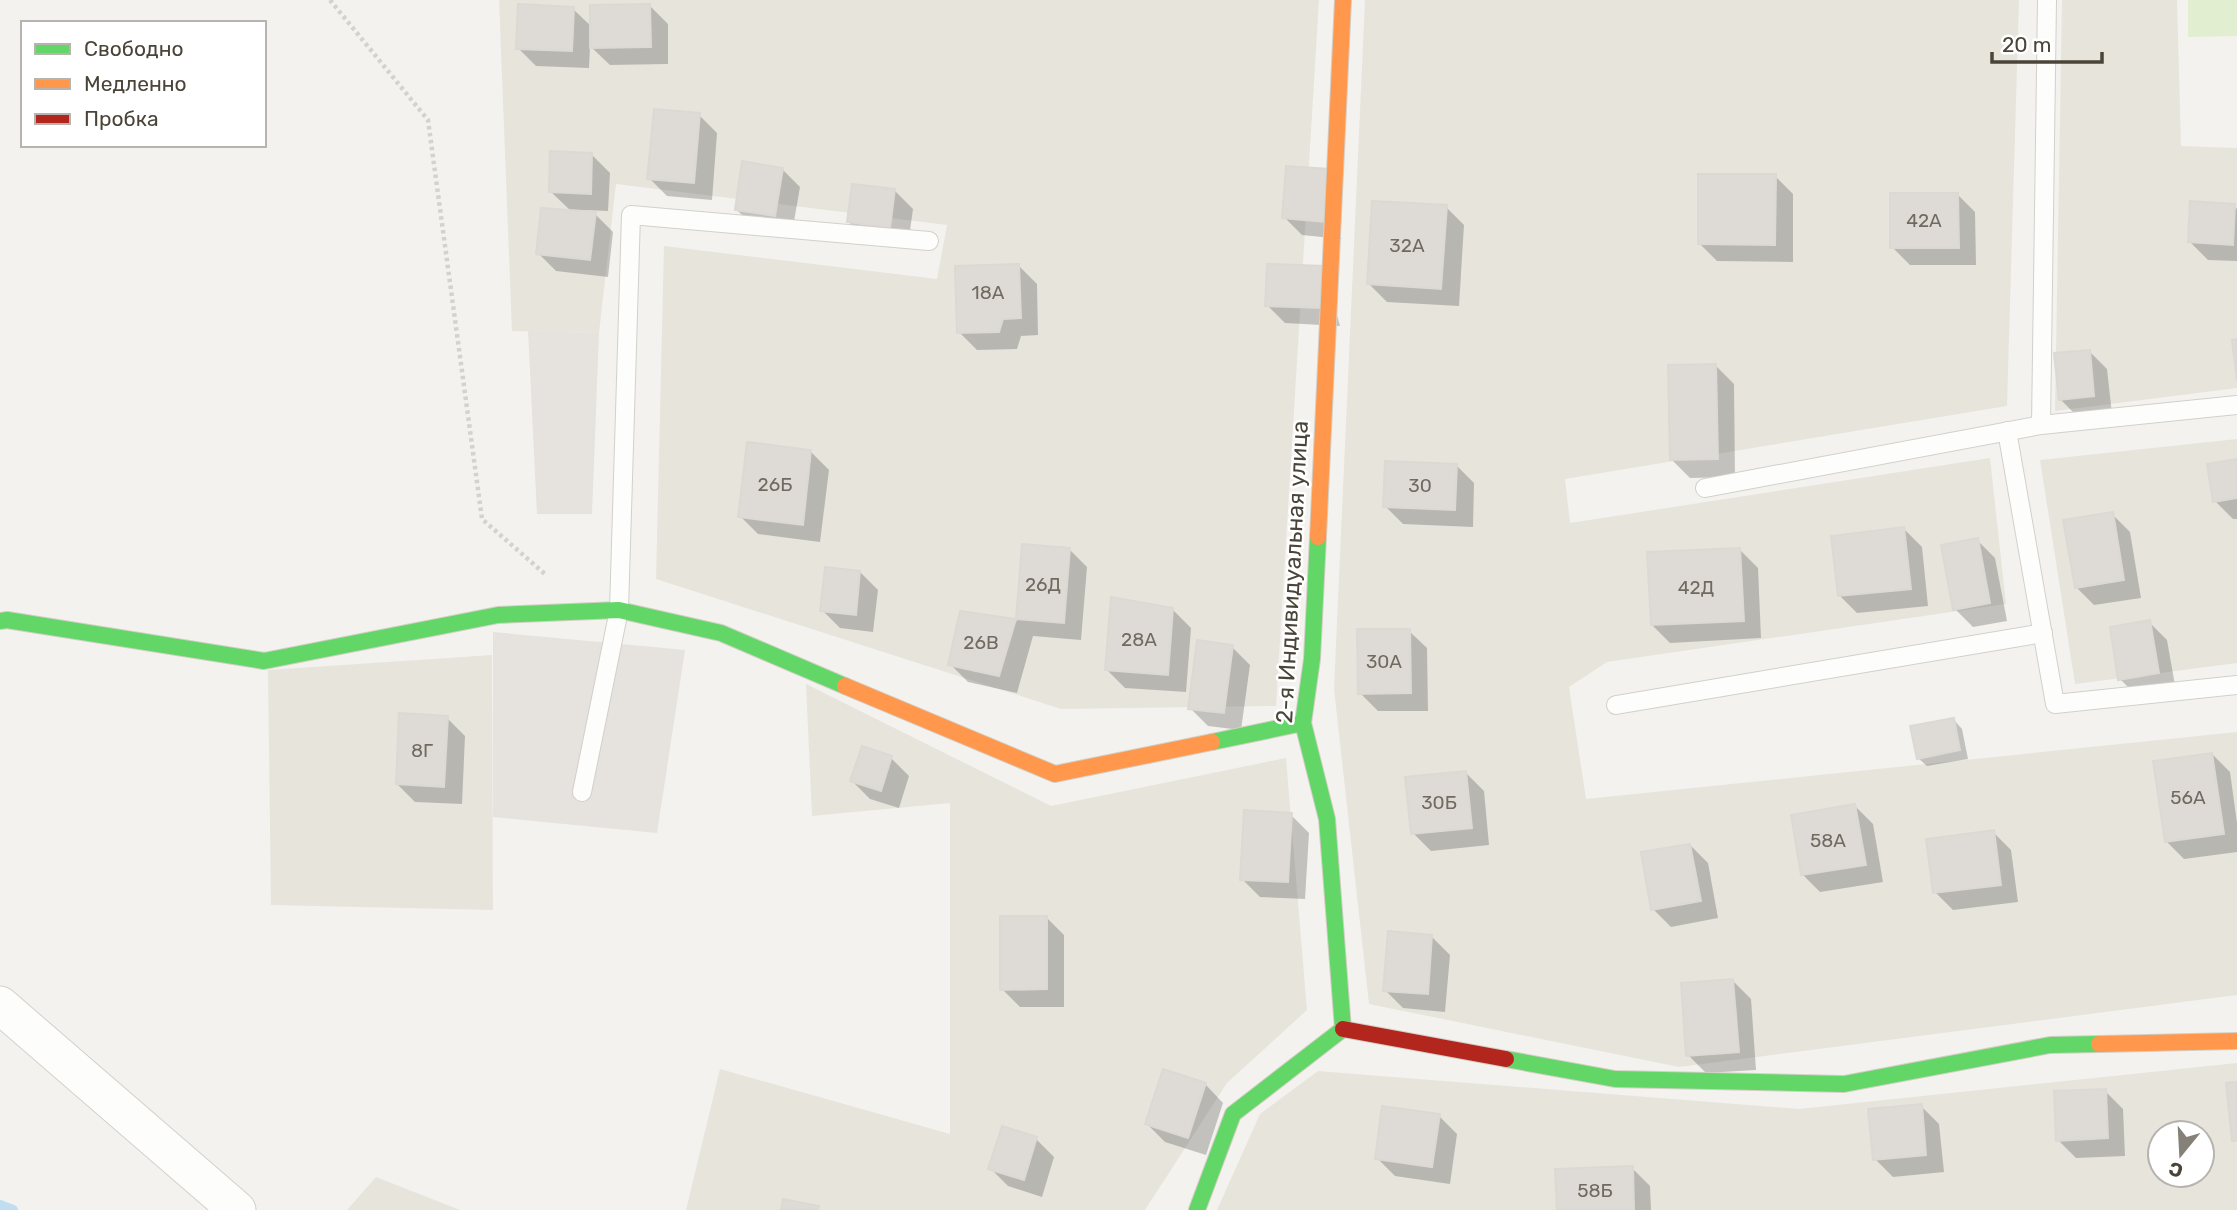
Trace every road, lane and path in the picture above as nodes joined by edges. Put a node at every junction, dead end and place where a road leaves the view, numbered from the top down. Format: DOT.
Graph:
graph roads {
  1 [pos="330,0"];
  2 [pos="1343,0"];
  3 [pos="2047,0"];
  4 [pos="929,241"];
  5 [pos="2237,405"];
  6 [pos="2041,425"];
  7 [pos="2007,431"];
  8 [pos="1705,488"];
  9 [pos="619,610"];
  10 [pos="588,611"];
  11 [pos="0,621"];
  12 [pos="2043,633"];
  13 [pos="2237,685"];
  14 [pos="1616,705"];
  15 [pos="1303,723"];
  16 [pos="582,792"];
  17 [pos="0,1005"];
  18 [pos="1343,1029"];
  19 [pos="2237,1041"];
  20 [pos="237,1210"];
  21 [pos="1197,1210"];
  1 -- 10 [label="path"];
  2 -- 15 [label="street, 2-я Индивидуальная улица"];
  3 -- 6 [label="lane"];
  4 -- 9 [label="lane"];
  5 -- 6 [label="lane"];
  6 -- 7 [label="lane"];
  7 -- 8 [label="lane"];
  7 -- 12 [label="lane"];
  9 -- 10 [label="street"];
  9 -- 15 [label="street"];
  9 -- 16 [label="lane"];
  10 -- 11 [label="street"];
  12 -- 13 [label="lane"];
  12 -- 14 [label="lane"];
  15 -- 18 [label="street, 2-я Индивидуальная улица"];
  17 -- 20 [label="street"];
  18 -- 19 [label="street"];
  18 -- 21 [label="street"];
}
